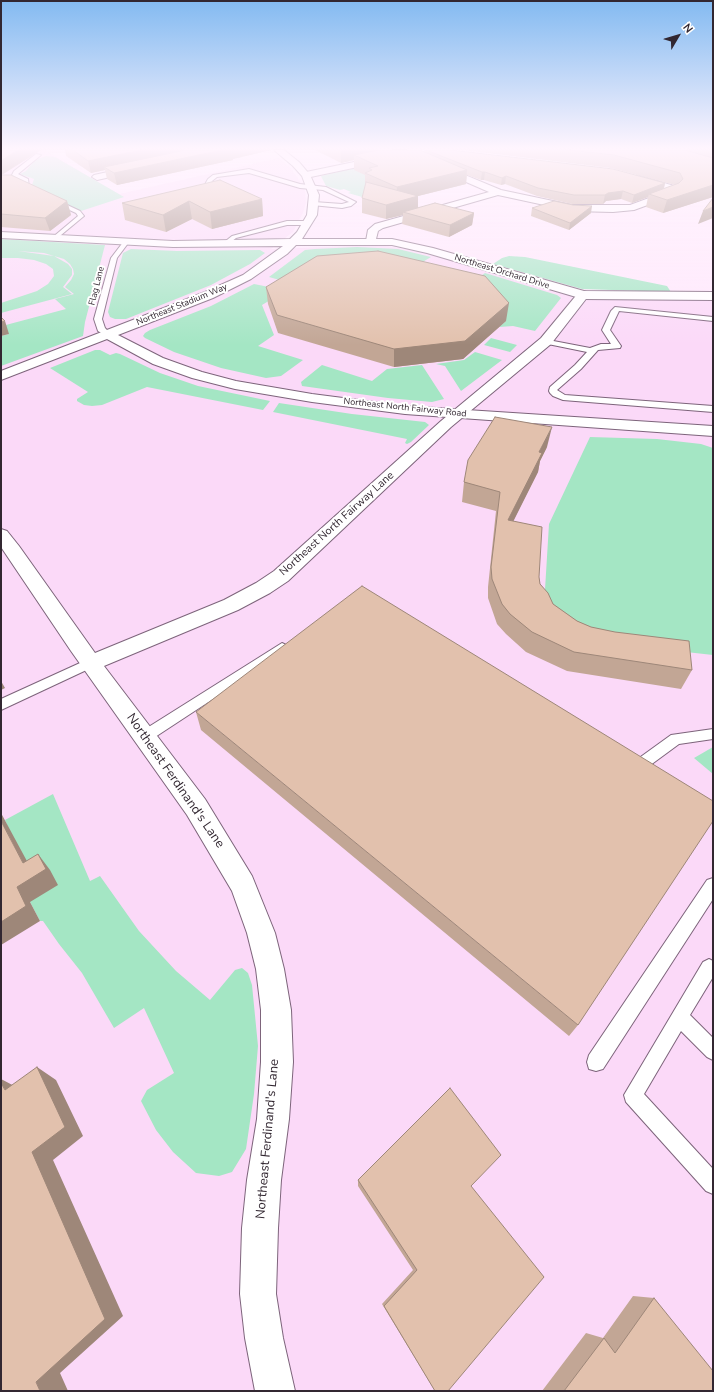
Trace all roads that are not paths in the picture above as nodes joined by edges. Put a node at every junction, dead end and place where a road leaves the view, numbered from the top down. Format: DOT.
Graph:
graph roads {
  1 [pos="80,215"];
  2 [pos="311,215"];
  3 [pos="418,215"];
  4 [pos="308,223"];
  5 [pos="1,235"];
  6 [pos="55,238"];
  7 [pos="371,241"];
  8 [pos="126,242"];
  9 [pos="293,243"];
  10 [pos="225,244"];
  11 [pos="583,295"];
  12 [pos="713,296"];
  13 [pos="713,319"];
  14 [pos="108,334"];
  15 [pos="546,341"];
  16 [pos="592,351"];
  17 [pos="1,376"];
  18 [pos="713,409"];
  19 [pos="459,414"];
  20 [pos="713,431"];
  21 [pos="1,535"];
  22 [pos="290,642"];
  23 [pos="91,663"];
  24 [pos="1,705"];
  25 [pos="713,734"];
  26 [pos="144,737"];
  27 [pos="626,757"];
  28 [pos="640,765"];
  29 [pos="653,774"];
  30 [pos="713,885"];
  31 [pos="709,968"];
  32 [pos="679,1017"];
  33 [pos="713,1051"];
  34 [pos="596,1062"];
  35 [pos="713,1184"];
  36 [pos="275,1391"];
  1 -- 6 [label="lane"];
  2 -- 4 [label="street, Northeast Stadium Way"];
  3 -- 7 [label="street"];
  4 -- 9 [label="street, Northeast Stadium Way"];
  4 -- 10 [label="lane"];
  5 -- 6 [label="street, Northeast Orchard Drive"];
  6 -- 8 [label="street, Northeast Orchard Drive"];
  7 -- 9 [label="street, Northeast Orchard Drive"];
  7 -- 11 [label="street, Northeast Orchard Drive"];
  8 -- 10 [label="street, Northeast Orchard Drive"];
  8 -- 14 [label="lane, Flag Lane"];
  9 -- 10 [label="street, Northeast Orchard Drive"];
  9 -- 14 [label="street, Northeast Stadium Way"];
  11 -- 12 [label="street, Northeast Orchard Drive"];
  11 -- 15 [label="street, Northeast North Fairway Lane"];
  13 -- 16 [label="lane"];
  14 -- 17 [label="street, Northeast Stadium Way"];
  14 -- 19 [label="street, Northeast North Fairway Road"];
  15 -- 16 [label="lane"];
  15 -- 19 [label="street, Northeast North Fairway Lane"];
  16 -- 18 [label="lane"];
  19 -- 20 [label="street, Northeast North Fairway Road"];
  19 -- 23 [label="street, Northeast North Fairway Lane"];
  21 -- 23 [label="street, Northeast Ferdinand's Lane"];
  22 -- 26 [label="lane"];
  23 -- 24 [label="lane, Northeast North Fairway Lane"];
  23 -- 26 [label="street, Northeast Ferdinand's Lane"];
  25 -- 28 [label="lane"];
  26 -- 36 [label="street, Northeast Ferdinand's Lane"];
  27 -- 28 [label="lane"];
  28 -- 29 [label="lane"];
  30 -- 34 [label="lane"];
  31 -- 32 [label="lane"];
  32 -- 33 [label="lane"];
  32 -- 35 [label="lane"];
}
